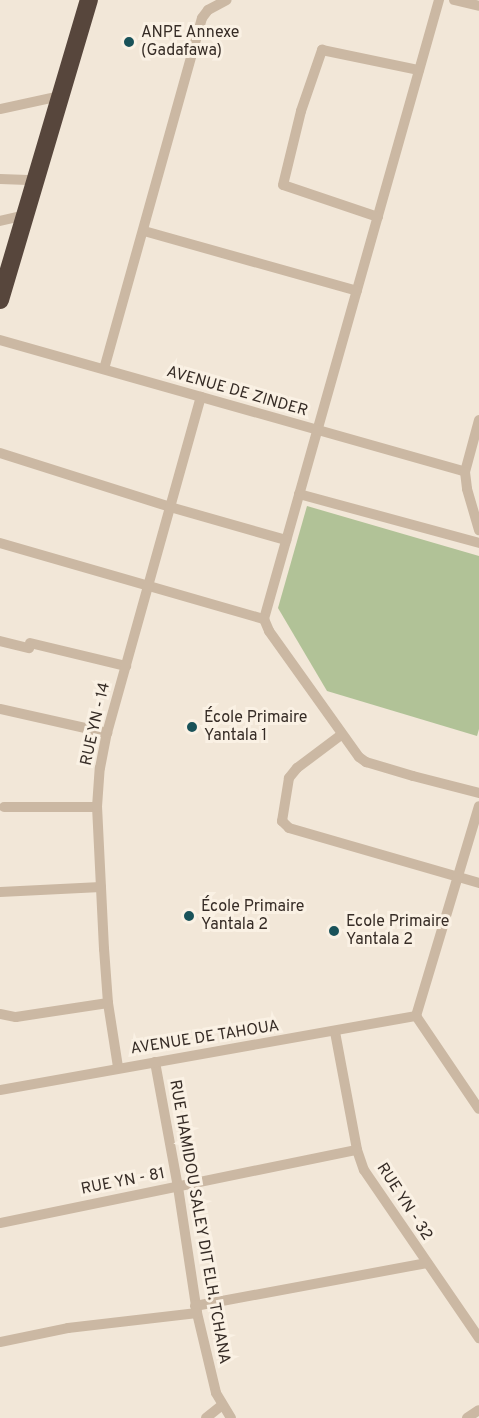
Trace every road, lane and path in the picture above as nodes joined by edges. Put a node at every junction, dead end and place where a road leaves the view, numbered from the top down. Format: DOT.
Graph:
graph roads {
  1 [pos="88,0"];
  2 [pos="227,0"];
  3 [pos="439,0"];
  4 [pos="454,0"];
  5 [pos="479,6"];
  6 [pos="419,70"];
  7 [pos="60,96"];
  8 [pos="0,109"];
  9 [pos="0,178"];
  10 [pos="35,180"];
  11 [pos="25,215"];
  12 [pos="378,217"];
  13 [pos="0,221"];
  14 [pos="144,231"];
  15 [pos="357,291"];
  16 [pos="0,300"];
  17 [pos="0,340"];
  18 [pos="104,369"];
  19 [pos="201,397"];
  20 [pos="479,420"];
  21 [pos="317,431"];
  22 [pos="0,453"];
  23 [pos="465,472"];
  24 [pos="299,494"];
  25 [pos="170,507"];
  26 [pos="479,531"];
  27 [pos="286,540"];
  28 [pos="0,543"];
  29 [pos="479,543"];
  30 [pos="148,586"];
  31 [pos="265,622"];
  32 [pos="0,641"];
  33 [pos="126,666"];
  34 [pos="0,709"];
  35 [pos="107,733"];
  36 [pos="341,735"];
  37 [pos="479,793"];
  38 [pos="479,806"];
  39 [pos="4,807"];
  40 [pos="97,807"];
  41 [pos="458,876"];
  42 [pos="479,883"];
  43 [pos="101,887"];
  44 [pos="0,892"];
  45 [pos="108,1003"];
  46 [pos="0,1014"];
  47 [pos="416,1016"];
  48 [pos="335,1032"];
  49 [pos="155,1062"];
  50 [pos="118,1067"];
  51 [pos="0,1090"];
  52 [pos="479,1109"];
  53 [pos="357,1150"];
  54 [pos="178,1187"];
  55 [pos="0,1222"];
  56 [pos="427,1263"];
  57 [pos="196,1309"];
  58 [pos="479,1338"];
  59 [pos="0,1342"];
  60 [pos="222,1405"];
  61 [pos="479,1410"];
  62 [pos="206,1418"];
  63 [pos="231,1418"];
  64 [pos="467,1418"];
  1 -- 7 [label="highway"];
  2 -- 14 [label="street"];
  3 -- 6 [label="street"];
  4 -- 5 [label="street"];
  6 -- 12 [label="street"];
  6 -- 12 [label="street"];
  7 -- 8 [label="street"];
  7 -- 10 [label="highway"];
  9 -- 10 [label="street"];
  10 -- 11 [label="highway"];
  11 -- 13 [label="street"];
  11 -- 16 [label="highway"];
  12 -- 15 [label="street"];
  14 -- 15 [label="street"];
  14 -- 18 [label="street"];
  15 -- 21 [label="street"];
  17 -- 18 [label="street, AVENUE DE ZINDER"];
  18 -- 19 [label="street, AVENUE DE ZINDER"];
  19 -- 21 [label="street, AVENUE DE ZINDER"];
  19 -- 25 [label="street, RUE YN - 14"];
  20 -- 23 [label="street"];
  21 -- 23 [label="street, AVENUE DE ZINDER"];
  21 -- 24 [label="street"];
  22 -- 25 [label="street"];
  23 -- 26 [label="street"];
  24 -- 27 [label="street"];
  24 -- 29 [label="street"];
  25 -- 27 [label="street"];
  25 -- 30 [label="street, RUE YN - 14"];
  27 -- 31 [label="street"];
  28 -- 30 [label="street"];
  30 -- 31 [label="street"];
  30 -- 33 [label="street, RUE YN - 14"];
  31 -- 36 [label="street"];
  32 -- 33 [label="street"];
  33 -- 35 [label="street, RUE YN - 14"];
  34 -- 35 [label="street"];
  35 -- 40 [label="street, RUE YN - 14"];
  36 -- 37 [label="street"];
  36 -- 41 [label="street"];
  38 -- 41 [label="street"];
  39 -- 40 [label="street"];
  40 -- 43 [label="street, RUE YN - 14"];
  41 -- 42 [label="street"];
  41 -- 47 [label="street"];
  43 -- 44 [label="street"];
  43 -- 45 [label="street, RUE YN - 14"];
  45 -- 46 [label="street"];
  45 -- 50 [label="street, RUE YN - 14"];
  47 -- 48 [label="street, AVENUE DE TAHOUA"];
  47 -- 52 [label="street"];
  48 -- 49 [label="street, AVENUE DE TAHOUA"];
  48 -- 53 [label="street, RUE YN - 32"];
  49 -- 50 [label="street, AVENUE DE TAHOUA"];
  49 -- 54 [label="street, RUE HAMIDOU SALEY DIT ELH. TCHANA"];
  50 -- 51 [label="street, AVENUE DE TAHOUA"];
  53 -- 54 [label="street, RUE YN - 81"];
  53 -- 56 [label="street, RUE YN - 32"];
  54 -- 55 [label="street, RUE YN - 81"];
  54 -- 57 [label="street, RUE HAMIDOU SALEY DIT ELH. TCHANA"];
  56 -- 57 [label="street"];
  56 -- 58 [label="street, RUE YN - 32"];
  57 -- 59 [label="street"];
  57 -- 60 [label="street, RUE HAMIDOU SALEY DIT ELH. TCHANA"];
  60 -- 62 [label="street"];
  60 -- 63 [label="street, RUE HAMIDOU SALEY DIT ELH. TCHANA"];
  61 -- 64 [label="street"];
}
